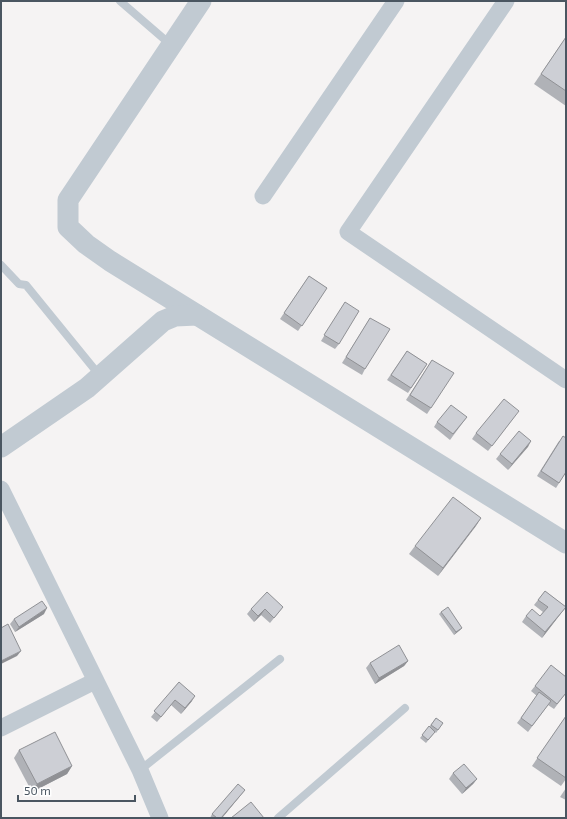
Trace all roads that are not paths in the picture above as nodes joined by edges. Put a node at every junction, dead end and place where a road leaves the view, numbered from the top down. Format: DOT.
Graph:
graph roads {
  1 [pos="120,1"];
  2 [pos="201,1"];
  3 [pos="396,1"];
  4 [pos="506,1"];
  5 [pos="172,46"];
  6 [pos="263,196"];
  7 [pos="1,265"];
  8 [pos="158,291"];
  9 [pos="196,315"];
  10 [pos="163,321"];
  11 [pos="100,376"];
  12 [pos="566,380"];
  13 [pos="1,447"];
  14 [pos="1,489"];
  15 [pos="566,543"];
  16 [pos="280,659"];
  17 [pos="95,681"];
  18 [pos="405,708"];
  19 [pos="1,728"];
  20 [pos="140,770"];
  21 [pos="160,818"];
  22 [pos="278,818"];
  1 -- 5 [label="lane"];
  2 -- 5 [label="street"];
  3 -- 6 [label="street"];
  4 -- 12 [label="street"];
  5 -- 8 [label="street"];
  7 -- 11 [label="lane"];
  8 -- 9 [label="street"];
  8 -- 10 [label="street"];
  9 -- 10 [label="street"];
  9 -- 15 [label="street"];
  10 -- 11 [label="street"];
  11 -- 13 [label="street"];
  14 -- 17 [label="street"];
  16 -- 20 [label="lane"];
  17 -- 19 [label="street"];
  17 -- 20 [label="street"];
  18 -- 22 [label="lane"];
  20 -- 21 [label="street"];
}
